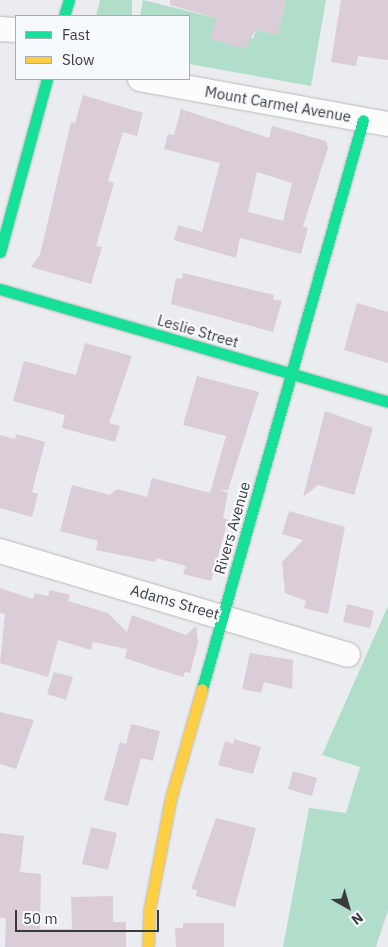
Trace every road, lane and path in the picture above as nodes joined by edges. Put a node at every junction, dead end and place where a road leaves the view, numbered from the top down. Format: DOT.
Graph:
graph roads {
  1 [pos="69,0"];
  2 [pos="64,15"];
  3 [pos="0,28"];
  4 [pos="15,30"];
  5 [pos="48,80"];
  6 [pos="145,80"];
  7 [pos="363,120"];
  8 [pos="388,124"];
  9 [pos="1,245"];
  10 [pos="0,289"];
  11 [pos="292,373"];
  12 [pos="388,402"];
  13 [pos="0,551"];
  14 [pos="222,616"];
  15 [pos="348,655"];
  16 [pos="148,947"];
  1 -- 2 [label="street"];
  3 -- 4 [label="street"];
  5 -- 9 [label="street"];
  6 -- 7 [label="street, Mount Carmel Avenue"];
  7 -- 8 [label="street, Mount Carmel Avenue"];
  7 -- 11 [label="street, Rivers Avenue"];
  10 -- 11 [label="street, Leslie Street"];
  11 -- 12 [label="street, Leslie Street"];
  11 -- 14 [label="street, Rivers Avenue"];
  13 -- 14 [label="street, Adams Street"];
  14 -- 15 [label="street, Adams Street"];
  14 -- 16 [label="street, Rivers Avenue"];
}
